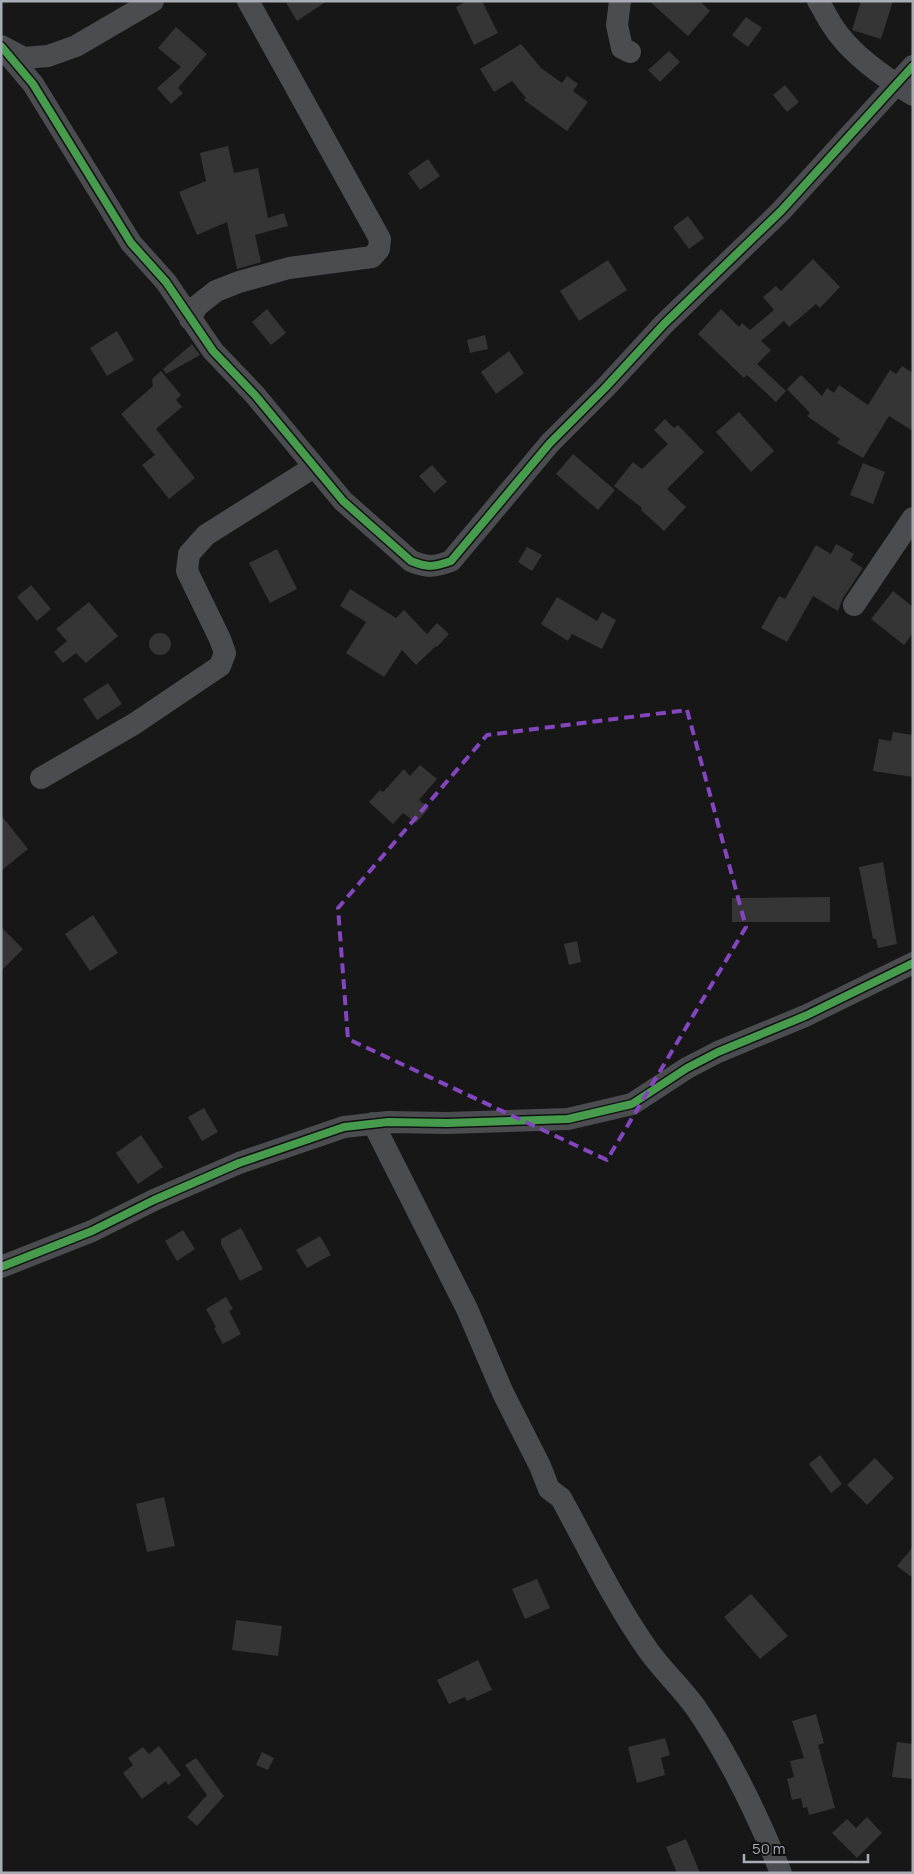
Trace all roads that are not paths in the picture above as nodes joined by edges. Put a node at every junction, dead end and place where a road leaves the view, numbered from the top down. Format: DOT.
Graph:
graph roads {
  1 [pos="153,1"];
  2 [pos="248,1"];
  3 [pos="620,1"];
  4 [pos="818,1"];
  5 [pos="2,46"];
  6 [pos="630,52"];
  7 [pos="913,66"];
  8 [pos="904,90"];
  9 [pos="190,319"];
  10 [pos="314,467"];
  11 [pos="913,518"];
  12 [pos="854,605"];
  13 [pos="41,778"];
  14 [pos="913,963"];
  15 [pos="373,1123"];
  16 [pos="1,1267"];
  17 [pos="781,1873"];
  1 -- 5 [label="street"];
  2 -- 9 [label="street"];
  3 -- 6 [label="street"];
  4 -- 8 [label="street"];
  5 -- 9 [label="street"];
  7 -- 8 [label="street"];
  8 -- 10 [label="street"];
  9 -- 10 [label="street"];
  10 -- 13 [label="street"];
  11 -- 12 [label="street"];
  14 -- 15 [label="street"];
  15 -- 16 [label="street"];
  15 -- 17 [label="street"];
}
